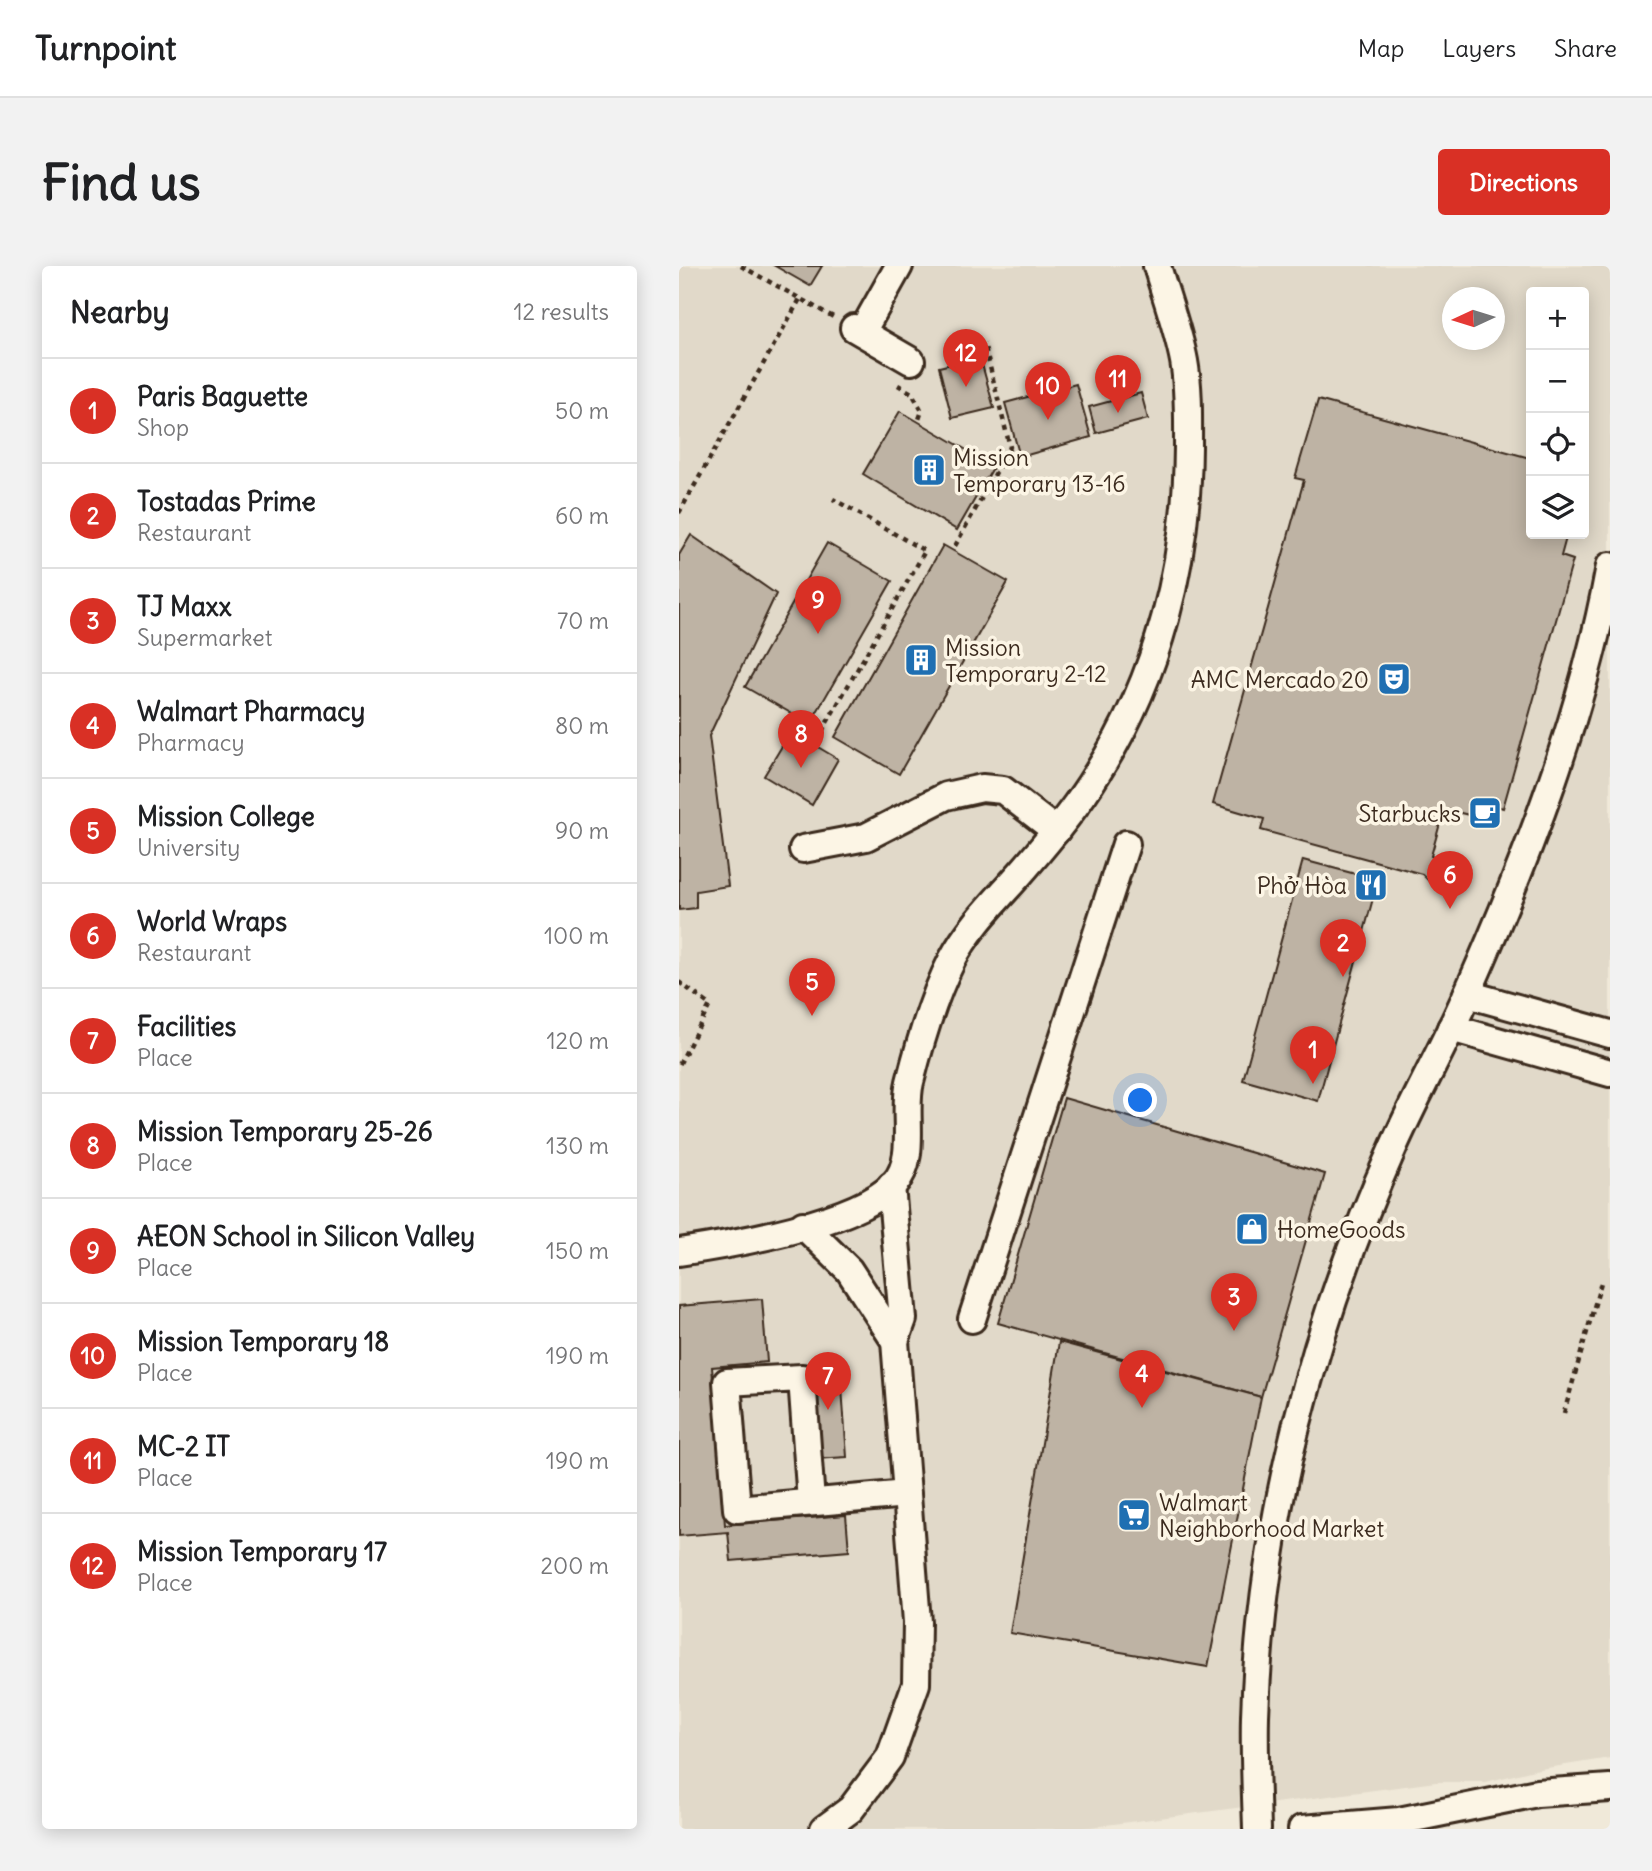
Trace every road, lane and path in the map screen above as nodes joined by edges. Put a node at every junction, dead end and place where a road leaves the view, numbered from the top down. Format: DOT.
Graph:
graph roads {
  1 [pos="741,266"];
  2 [pos="899,266"];
  3 [pos="1157,266"];
  4 [pos="800,299"];
  5 [pos="858,330"];
  6 [pos="984,343"];
  7 [pos="911,361"];
  8 [pos="898,385"];
  9 [pos="918,422"];
  10 [pos="833,499"];
  11 [pos="679,513"];
  12 [pos="955,546"];
  13 [pos="1610,566"];
  14 [pos="817,740"];
  15 [pos="1056,831"];
  16 [pos="1126,844"];
  17 [pos="803,849"];
  18 [pos="679,982"];
  19 [pos="1467,994"];
  20 [pos="1451,1028"];
  21 [pos="1610,1034"];
  22 [pos="679,1065"];
  23 [pos="1610,1073"];
  24 [pos="891,1186"];
  25 [pos="803,1225"];
  26 [pos="679,1252"];
  27 [pos="1602,1279"];
  28 [pos="972,1319"];
  29 [pos="895,1341"];
  30 [pos="1565,1413"];
  31 [pos="907,1494"];
  32 [pos="811,1503"];
  33 [pos="1610,1788"];
  34 [pos="824,1829"];
  35 [pos="1257,1829"];
  36 [pos="1302,1829"];
  1 -- 4 [label="path"];
  2 -- 5 [label="street"];
  3 -- 15 [label="street"];
  4 -- 5 [label="path"];
  4 -- 11 [label="path"];
  5 -- 7 [label="street"];
  6 -- 12 [label="path"];
  8 -- 9 [label="path"];
  10 -- 14 [label="path"];
  13 -- 19 [label="street"];
  15 -- 17 [label="street"];
  15 -- 24 [label="street"];
  16 -- 28 [label="street"];
  18 -- 22 [label="path"];
  19 -- 20 [label="street"];
  19 -- 21 [label="street"];
  20 -- 23 [label="street"];
  20 -- 35 [label="street"];
  24 -- 25 [label="street"];
  24 -- 29 [label="street"];
  25 -- 26 [label="street"];
  25 -- 29 [label="street"];
  27 -- 30 [label="path"];
  29 -- 31 [label="street"];
  31 -- 32 [label="street"];
  31 -- 34 [label="street"];
  32 -- 32 [label="street"];
  33 -- 36 [label="street"];
}
